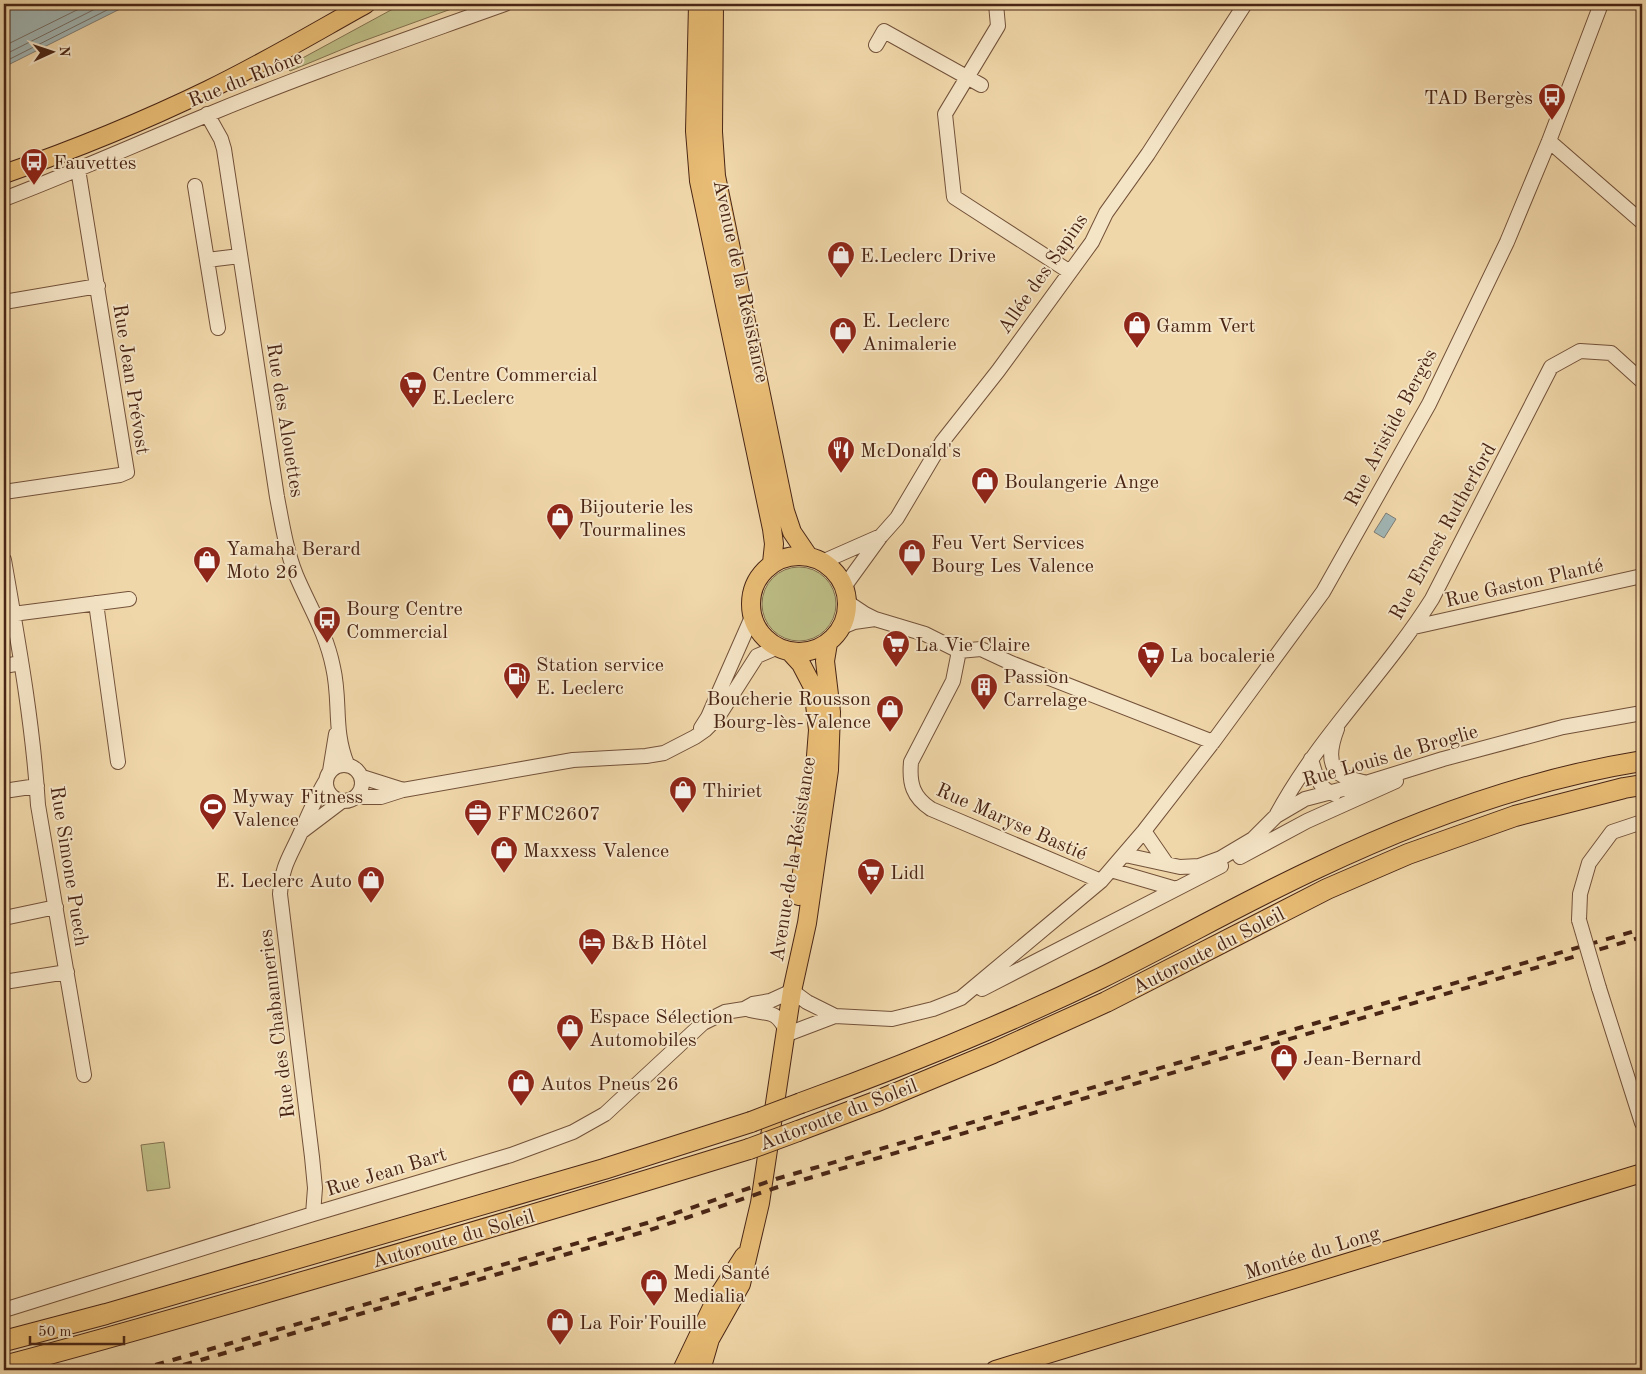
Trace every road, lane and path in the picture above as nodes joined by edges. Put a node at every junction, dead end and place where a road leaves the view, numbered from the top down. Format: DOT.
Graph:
graph roads {
  1 [pos="366,4"];
  2 [pos="505,4"];
  3 [pos="698,4"];
  4 [pos="714,4"];
  5 [pos="996,4"];
  6 [pos="1245,4"];
  7 [pos="1601,4"];
  8 [pos="876,44"];
  9 [pos="968,76"];
  10 [pos="981,85"];
  11 [pos="207,114"];
  12 [pos="1549,140"];
  13 [pos="78,169"];
  14 [pos="4,174"];
  15 [pos="195,186"];
  16 [pos="4,199"];
  17 [pos="1642,222"];
  18 [pos="240,256"];
  19 [pos="207,260"];
  20 [pos="1070,272"];
  21 [pos="98,286"];
  22 [pos="4,302"];
  23 [pos="218,328"];
  24 [pos="1642,381"];
  25 [pos="4,492"];
  26 [pos="881,536"];
  27 [pos="816,559"];
  28 [pos="4,560"];
  29 [pos="772,563"];
  30 [pos="1642,576"];
  31 [pos="845,594"];
  32 [pos="129,598"];
  33 [pos="96,603"];
  34 [pos="13,614"];
  35 [pos="752,617"];
  36 [pos="875,619"];
  37 [pos="842,627"];
  38 [pos="1414,627"];
  39 [pos="828,643"];
  40 [pos="783,650"];
  41 [pos="959,651"];
  42 [pos="21,663"];
  43 [pos="4,666"];
  44 [pos="1642,713"];
  45 [pos="1340,720"];
  46 [pos="338,728"];
  47 [pos="695,737"];
  48 [pos="1213,742"];
  49 [pos="1311,759"];
  50 [pos="1443,759"];
  51 [pos="1642,761"];
  52 [pos="118,762"];
  53 [pos="347,764"];
  54 [pos="1332,765"];
  55 [pos="327,776"];
  56 [pos="362,777"];
  57 [pos="1366,783"];
  58 [pos="1642,785"];
  59 [pos="37,786"];
  60 [pos="4,790"];
  61 [pos="403,790"];
  62 [pos="1328,792"];
  63 [pos="356,797"];
  64 [pos="1356,800"];
  65 [pos="342,801"];
  66 [pos="1276,816"];
  67 [pos="1307,821"];
  68 [pos="1642,822"];
  69 [pos="1144,831"];
  70 [pos="300,833"];
  71 [pos="1125,855"];
  72 [pos="1166,862"];
  73 [pos="1111,870"];
  74 [pos="1101,881"];
  75 [pos="1176,889"];
  76 [pos="56,908"];
  77 [pos="4,918"];
  78 [pos="67,972"];
  79 [pos="4,982"];
  80 [pos="792,991"];
  81 [pos="962,998"];
  82 [pos="744,1009"];
  83 [pos="835,1016"];
  84 [pos="785,1033"];
  85 [pos="84,1075"];
  86 [pos="1642,1123"];
  87 [pos="1639,1175"];
  88 [pos="313,1214"];
  89 [pos="751,1245"];
  90 [pos="4,1307"];
  91 [pos="4,1341"];
  92 [pos="4,1366"];
  93 [pos="682,1370"];
  94 [pos="701,1370"];
  95 [pos="995,1370"];
  1 -- 14 [label="main road"];
  2 -- 11 [label="street, Rue du Rhône"];
  3 -- 29 [label="main road, Avenue de la Résistance"];
  4 -- 27 [label="main road, Avenue de la Résistance"];
  5 -- 9 [label="street"];
  6 -- 20 [label="street, Allée des Sapins"];
  7 -- 12 [label="street, Rue Aristide Bergès"];
  8 -- 9 [label="street"];
  9 -- 10 [label="street"];
  9 -- 20 [label="street"];
  11 -- 13 [label="street, Rue du Rhône"];
  11 -- 18 [label="street, Rue des Alouettes"];
  12 -- 17 [label="street"];
  12 -- 48 [label="street, Rue Aristide Bergès"];
  13 -- 16 [label="street, Rue du Rhône"];
  13 -- 21 [label="street, Rue Jean Prévost"];
  15 -- 19 [label="street"];
  18 -- 19 [label="street"];
  18 -- 46 [label="street, Rue des Alouettes"];
  19 -- 23 [label="street"];
  20 -- 26 [label="street, Allée des Sapins"];
  21 -- 22 [label="street"];
  21 -- 25 [label="street, Rue Jean Prévost"];
  24 -- 38 [label="street, Rue Ernest Rutherford"];
  26 -- 27 [label="street, Allée des Sapins"];
  26 -- 31 [label="street, Allée des Sapins"];
  27 -- 29 [label="main road"];
  27 -- 31 [label="main road"];
  28 -- 34 [label="street, Rue Simone Puech"];
  29 -- 35 [label="main road"];
  30 -- 38 [label="street, Rue Gaston Planté"];
  31 -- 36 [label="street"];
  31 -- 37 [label="main road"];
  32 -- 33 [label="street"];
  33 -- 34 [label="street"];
  33 -- 52 [label="street"];
  34 -- 42 [label="street, Rue Simone Puech"];
  35 -- 40 [label="main road"];
  35 -- 47 [label="street"];
  36 -- 37 [label="street"];
  36 -- 41 [label="street"];
  37 -- 39 [label="main road"];
  38 -- 45 [label="street, Rue Ernest Rutherford"];
  39 -- 40 [label="main road"];
  39 -- 80 [label="main road, Avenue de la Résistance"];
  40 -- 47 [label="street"];
  40 -- 80 [label="main road, Avenue de la Résistance"];
  41 -- 48 [label="street"];
  41 -- 74 [label="street, Rue Maryse Bastié"];
  42 -- 43 [label="street"];
  42 -- 59 [label="street, Rue Simone Puech"];
  44 -- 50 [label="street, Rue Louis de Broglie"];
  45 -- 49 [label="street, Rue Ernest Rutherford"];
  45 -- 54 [label="street"];
  46 -- 53 [label="street"];
  46 -- 55 [label="street, Rue des Chabanneries"];
  47 -- 61 [label="street"];
  48 -- 69 [label="street, Rue Aristide Bergès"];
  49 -- 62 [label="street"];
  49 -- 66 [label="street, Rue Ernest Rutherford"];
  50 -- 57 [label="street, Rue Louis de Broglie"];
  50 -- 64 [label="street"];
  51 -- 91 [label="highway, Autoroute du Soleil, bridge"];
  53 -- 55 [label="street"];
  53 -- 56 [label="street"];
  54 -- 57 [label="street"];
  54 -- 62 [label="street"];
  55 -- 65 [label="street"];
  55 -- 70 [label="street, Rue des Chabanneries"];
  56 -- 61 [label="street"];
  56 -- 63 [label="street"];
  57 -- 62 [label="street, Rue Louis de Broglie"];
  58 -- 92 [label="highway, Autoroute du Soleil, bridge"];
  59 -- 60 [label="street"];
  59 -- 76 [label="street, Rue Simone Puech"];
  61 -- 63 [label="street"];
  62 -- 64 [label="street"];
  62 -- 66 [label="street, Rue Louis de Broglie"];
  62 -- 67 [label="street"];
  63 -- 65 [label="street"];
  64 -- 67 [label="street"];
  65 -- 70 [label="street, Rue des Chabanneries"];
  66 -- 72 [label="street, Rue Louis de Broglie"];
  67 -- 75 [label="street"];
  68 -- 86 [label="street, bridge"];
  69 -- 71 [label="street"];
  69 -- 72 [label="street"];
  70 -- 88 [label="street, Rue des Chabanneries"];
  71 -- 72 [label="street, Rue Louis de Broglie"];
  71 -- 73 [label="street"];
  73 -- 74 [label="street"];
  73 -- 75 [label="street"];
  74 -- 81 [label="street"];
  75 -- 81 [label="street"];
  76 -- 77 [label="street"];
  76 -- 78 [label="street, Rue Simone Puech"];
  78 -- 79 [label="street"];
  78 -- 85 [label="street, Rue Simone Puech"];
  80 -- 82 [label="street, Rue Jean Bart"];
  80 -- 83 [label="street"];
  80 -- 84 [label="main road, Avenue de la Résistance"];
  81 -- 83 [label="street"];
  82 -- 84 [label="street, Rue Jean Bart"];
  82 -- 88 [label="street, Rue Jean Bart"];
  83 -- 84 [label="street"];
  84 -- 89 [label="main road, Avenue de la Résistance"];
  87 -- 95 [label="main road, Montée du Long"];
  88 -- 90 [label="street, Rue Jean Bart"];
  89 -- 93 [label="main road, Avenue de la Résistance"];
  89 -- 94 [label="main road, Avenue de la Résistance"];
}
